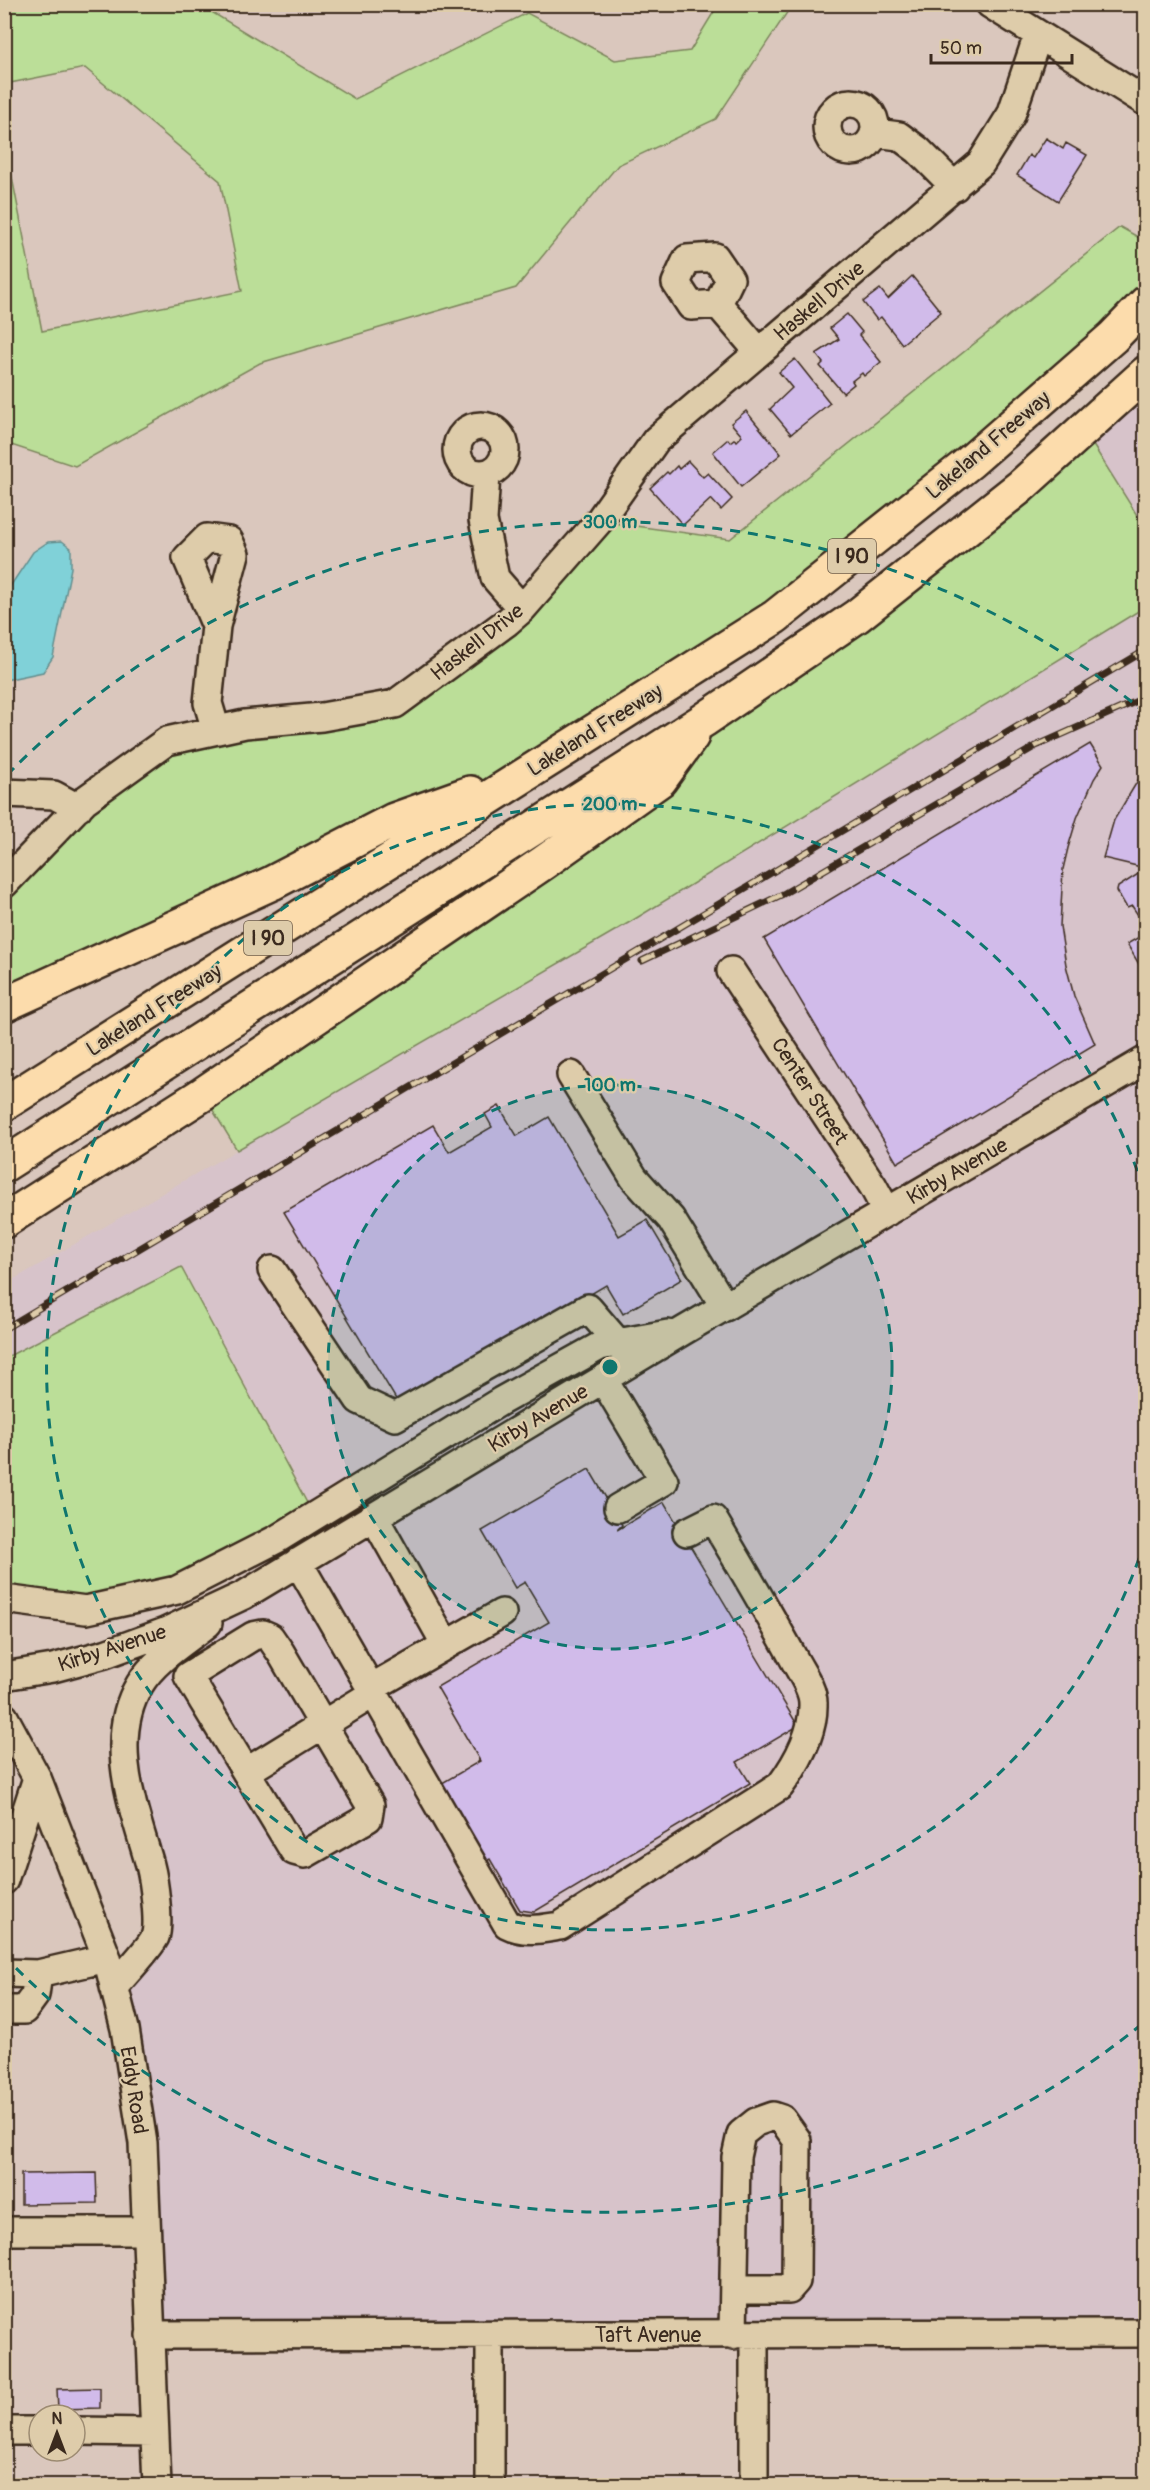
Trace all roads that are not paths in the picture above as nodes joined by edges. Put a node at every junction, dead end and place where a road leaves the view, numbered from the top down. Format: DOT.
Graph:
graph roads {
  1 [pos="990,4"];
  2 [pos="1038,35"];
  3 [pos="1146,102"];
  4 [pos="876,133"];
  5 [pos="955,186"];
  6 [pos="718,303"];
  7 [pos="1146,303"];
  8 [pos="759,352"];
  9 [pos="1146,372"];
  10 [pos="486,475"];
  11 [pos="522,609"];
  12 [pos="216,626"];
  13 [pos="704,720"];
  14 [pos="216,730"];
  15 [pos="531,770"];
  16 [pos="4,793"];
  17 [pos="78,807"];
  18 [pos="4,884"];
  19 [pos="731,971"];
  20 [pos="4,1005"];
  21 [pos="1146,1060"];
  22 [pos="571,1075"];
  23 [pos="4,1104"];
  24 [pos="4,1165"];
  25 [pos="887,1212"];
  26 [pos="4,1221"];
  27 [pos="272,1270"];
  28 [pos="725,1307"];
  29 [pos="684,1331"];
  30 [pos="618,1343"];
  31 [pos="603,1379"];
  32 [pos="618,1508"];
  33 [pos="374,1517"];
  34 [pos="687,1532"];
  35 [pos="298,1562"];
  36 [pos="244,1595"];
  37 [pos="4,1599"];
  38 [pos="502,1613"];
  39 [pos="446,1645"];
  40 [pos="4,1676"];
  41 [pos="373,1690"];
  42 [pos="4,1717"];
  43 [pos="322,1725"];
  44 [pos="246,1772"];
  45 [pos="38,1778"];
  46 [pos="4,1880"];
  47 [pos="106,1958"];
  48 [pos="4,1973"];
  49 [pos="38,1974"];
  50 [pos="114,1987"];
  51 [pos="4,2010"];
  52 [pos="4,2231"];
  53 [pos="146,2231"];
  54 [pos="734,2289"];
  55 [pos="1146,2333"];
  56 [pos="150,2336"];
  57 [pos="490,2336"];
  58 [pos="743,2336"];
  59 [pos="4,2432"];
  60 [pos="27,2432"];
  61 [pos="87,2432"];
  62 [pos="154,2432"];
  63 [pos="157,2486"];
  64 [pos="490,2486"];
  65 [pos="754,2486"];
  1 -- 2 [label="street"];
  2 -- 3 [label="street"];
  2 -- 5 [label="street, Haskell Drive"];
  4 -- 5 [label="street"];
  5 -- 8 [label="street, Haskell Drive"];
  6 -- 8 [label="street"];
  7 -- 15 [label="highway, Lakeland Freeway / I 90"];
  8 -- 11 [label="street, Haskell Drive"];
  9 -- 13 [label="highway, I 90"];
  10 -- 11 [label="street"];
  11 -- 14 [label="street, Haskell Drive"];
  12 -- 14 [label="street"];
  13 -- 24 [label="highway, I 90"];
  13 -- 26 [label="highway"];
  14 -- 17 [label="street, Haskell Drive"];
  15 -- 20 [label="highway"];
  15 -- 23 [label="highway, Lakeland Freeway / I 90"];
  16 -- 17 [label="street"];
  17 -- 18 [label="street, Haskell Drive"];
  19 -- 25 [label="street, Center Street"];
  21 -- 25 [label="street, Kirby Avenue"];
  22 -- 28 [label="street"];
  25 -- 28 [label="street, Kirby Avenue"];
  27 -- 30 [label="street"];
  28 -- 29 [label="street, Kirby Avenue"];
  29 -- 30 [label="street"];
  29 -- 31 [label="street, Kirby Avenue"];
  30 -- 37 [label="street"];
  31 -- 32 [label="street"];
  31 -- 33 [label="street, Kirby Avenue"];
  33 -- 35 [label="street, Kirby Avenue"];
  33 -- 39 [label="street"];
  34 -- 41 [label="street"];
  35 -- 36 [label="street, Kirby Avenue"];
  35 -- 41 [label="street"];
  36 -- 40 [label="street, Kirby Avenue"];
  36 -- 50 [label="street"];
  38 -- 39 [label="street"];
  39 -- 41 [label="street"];
  41 -- 43 [label="street"];
  42 -- 45 [label="street, Eddy Road"];
  43 -- 44 [label="street"];
  43 -- 44 [label="street"];
  43 -- 44 [label="street"];
  45 -- 46 [label="street"];
  45 -- 47 [label="street, Eddy Road"];
  47 -- 49 [label="street"];
  47 -- 50 [label="street, Eddy Road"];
  48 -- 49 [label="street"];
  49 -- 51 [label="street"];
  50 -- 53 [label="street, Eddy Road"];
  52 -- 53 [label="street"];
  53 -- 56 [label="street, Eddy Road"];
  54 -- 54 [label="street"];
  54 -- 58 [label="street"];
  55 -- 58 [label="street, Taft Avenue"];
  56 -- 57 [label="street, Taft Avenue"];
  56 -- 62 [label="street, Eddy Road"];
  57 -- 58 [label="street, Taft Avenue"];
  57 -- 64 [label="street"];
  58 -- 65 [label="street"];
  59 -- 60 [label="street"];
  61 -- 62 [label="street"];
  62 -- 63 [label="street, Eddy Road"];
}
